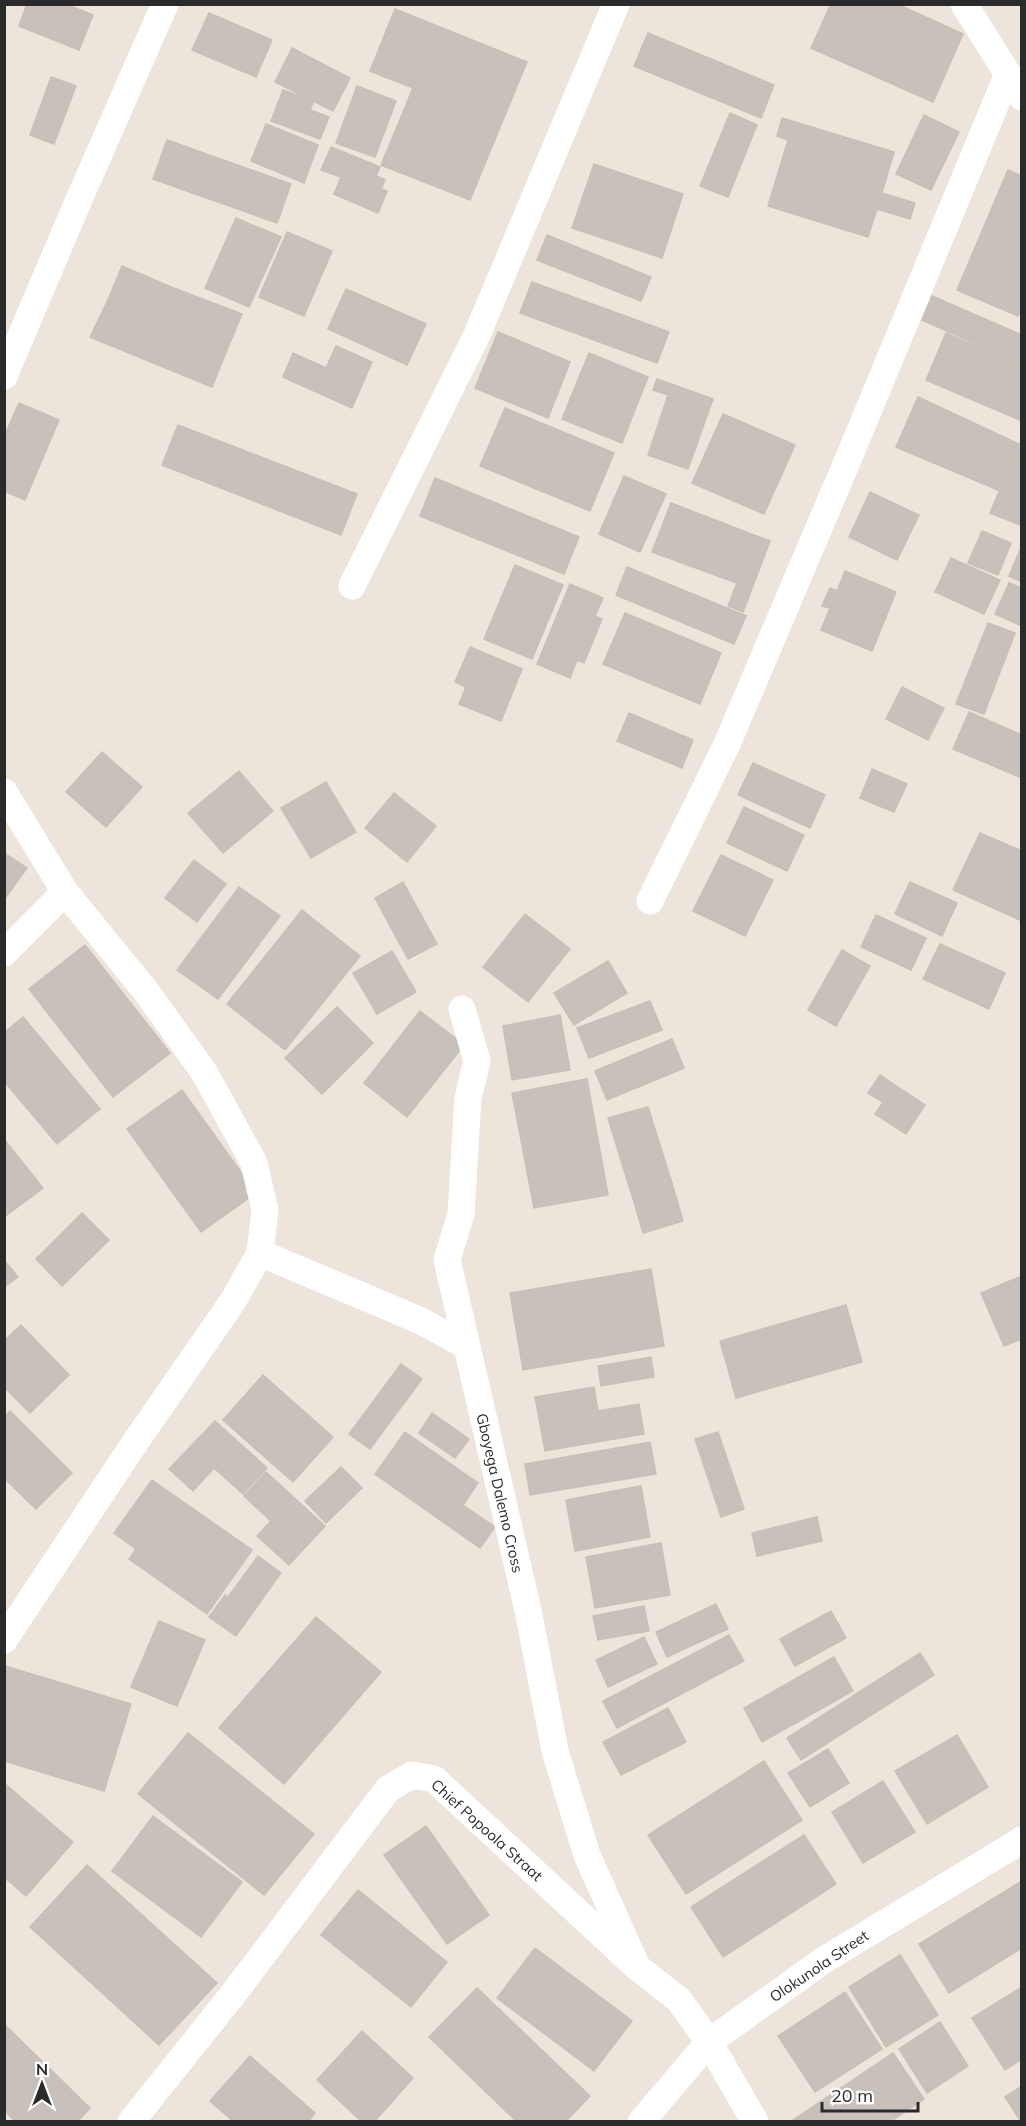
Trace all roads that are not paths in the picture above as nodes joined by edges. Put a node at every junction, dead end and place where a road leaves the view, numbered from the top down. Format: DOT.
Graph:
graph roads {
  1 [pos="165,4"];
  2 [pos="616,4"];
  3 [pos="964,4"];
  4 [pos="1008,74"];
  5 [pos="1022,97"];
  6 [pos="4,376"];
  7 [pos="352,586"];
  8 [pos="4,792"];
  9 [pos="65,892"];
  10 [pos="650,901"];
  11 [pos="4,953"];
  12 [pos="462,1009"];
  13 [pos="260,1253"];
  14 [pos="465,1345"];
  15 [pos="4,1640"];
  16 [pos="1022,1840"];
  17 [pos="637,1967"];
  18 [pos="710,2042"];
  19 [pos="130,2121"];
  20 [pos="641,2121"];
  21 [pos="755,2121"];
  1 -- 6 [label="street"];
  2 -- 7 [label="street"];
  3 -- 4 [label="street"];
  4 -- 5 [label="street"];
  4 -- 10 [label="street"];
  8 -- 9 [label="street"];
  9 -- 11 [label="street"];
  9 -- 13 [label="street"];
  12 -- 14 [label="street, Gboyega Dalemo Cross"];
  13 -- 14 [label="street"];
  13 -- 15 [label="street"];
  14 -- 17 [label="street, Gboyega Dalemo Cross"];
  16 -- 18 [label="street, Olokunola Street"];
  17 -- 18 [label="street, Chief Popoola Straat"];
  17 -- 19 [label="street, Chief Popoola Straat"];
  18 -- 20 [label="street, Olokunola Street"];
  18 -- 21 [label="street, Chief Popoola Straat"];
}
